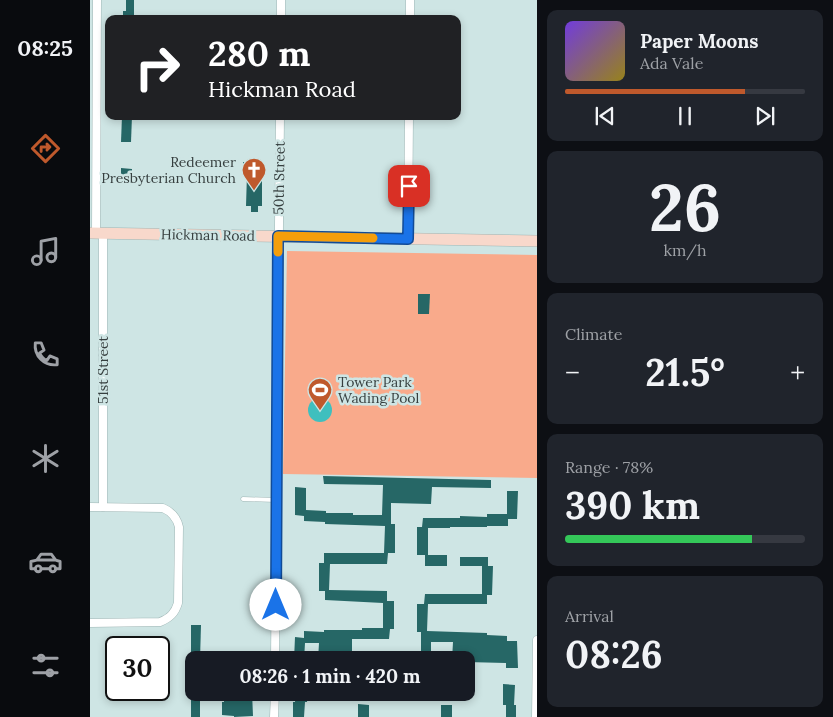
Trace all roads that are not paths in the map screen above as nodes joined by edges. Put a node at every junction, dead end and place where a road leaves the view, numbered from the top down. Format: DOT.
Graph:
graph roads {
  1 [pos="97,0"];
  2 [pos="281,0"];
  3 [pos="410,0"];
  4 [pos="280,15"];
  5 [pos="410,15"];
  6 [pos="280,120"];
  7 [pos="409,120"];
  8 [pos="96,234"];
  9 [pos="278,236"];
  10 [pos="408,239"];
  11 [pos="537,241"];
  12 [pos="243,499"];
  13 [pos="276,500"];
  14 [pos="90,507"];
  15 [pos="103,507"];
  16 [pos="90,623"];
  17 [pos="537,640"];
  18 [pos="275,651"];
  19 [pos="275,701"];
  20 [pos="274,717"];
  21 [pos="536,717"];
  1 -- 8 [label="street, 51st Street"];
  2 -- 4 [label="street"];
  3 -- 5 [label="street"];
  6 -- 9 [label="street, 50th Street"];
  7 -- 10 [label="street"];
  8 -- 9 [label="main road, Hickman Road"];
  8 -- 15 [label="street, 51st Street"];
  9 -- 10 [label="main road, Hickman Road"];
  9 -- 13 [label="street, 50th Street"];
  10 -- 11 [label="main road, Hickman Road"];
  12 -- 13 [label="lane"];
  13 -- 18 [label="street, 50th Street"];
  14 -- 15 [label="street"];
  15 -- 16 [label="street"];
  17 -- 21 [label="street"];
  19 -- 20 [label="street"];
}
